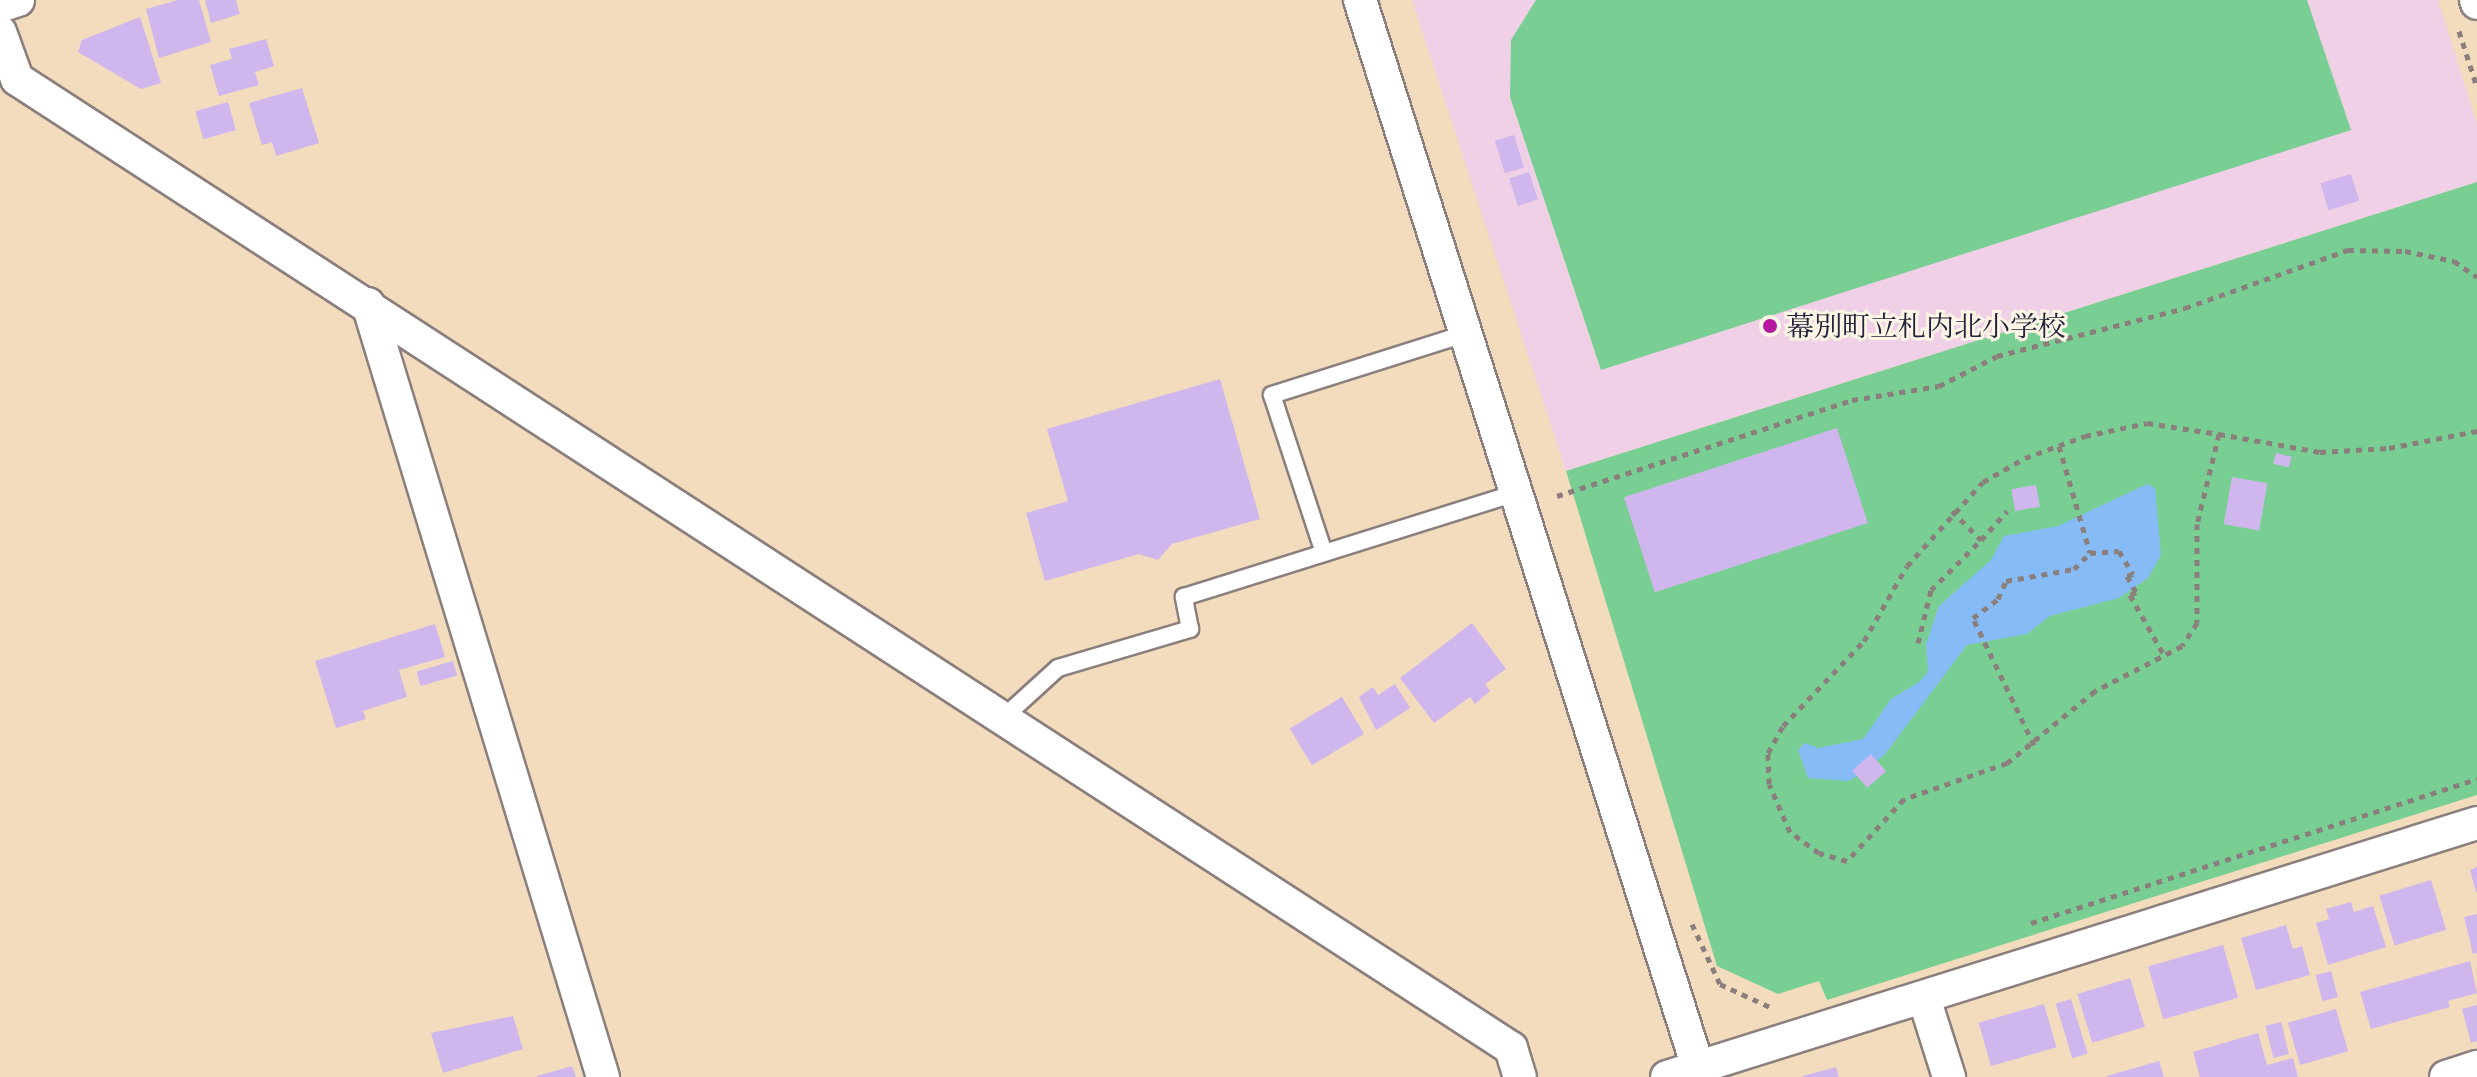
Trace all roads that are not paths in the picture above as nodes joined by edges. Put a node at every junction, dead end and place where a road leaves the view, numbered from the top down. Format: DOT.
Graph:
graph roads {
  1 [pos="18,0"];
  2 [pos="1360,0"];
  3 [pos="0,6"];
  4 [pos="0,32"];
  5 [pos="368,304"];
  6 [pos="1468,333"];
  7 [pos="1519,492"];
  8 [pos="1324,553"];
  9 [pos="1003,718"];
  10 [pos="2477,823"];
  11 [pos="1924,998"];
  12 [pos="2477,1067"];
  13 [pos="1699,1072"];
  14 [pos="603,1077"];
  15 [pos="1520,1077"];
  16 [pos="1667,1077"];
  17 [pos="1949,1077"];
  18 [pos="2446,1077"];
  1 -- 3 [label="street"];
  2 -- 6 [label="street"];
  4 -- 5 [label="street"];
  5 -- 9 [label="street"];
  5 -- 14 [label="street"];
  6 -- 7 [label="street"];
  6 -- 8 [label="lane"];
  7 -- 8 [label="lane"];
  7 -- 13 [label="street"];
  8 -- 9 [label="lane"];
  9 -- 15 [label="street"];
  10 -- 11 [label="street"];
  11 -- 13 [label="street"];
  11 -- 17 [label="street"];
  12 -- 18 [label="street"];
  13 -- 16 [label="street"];
}
